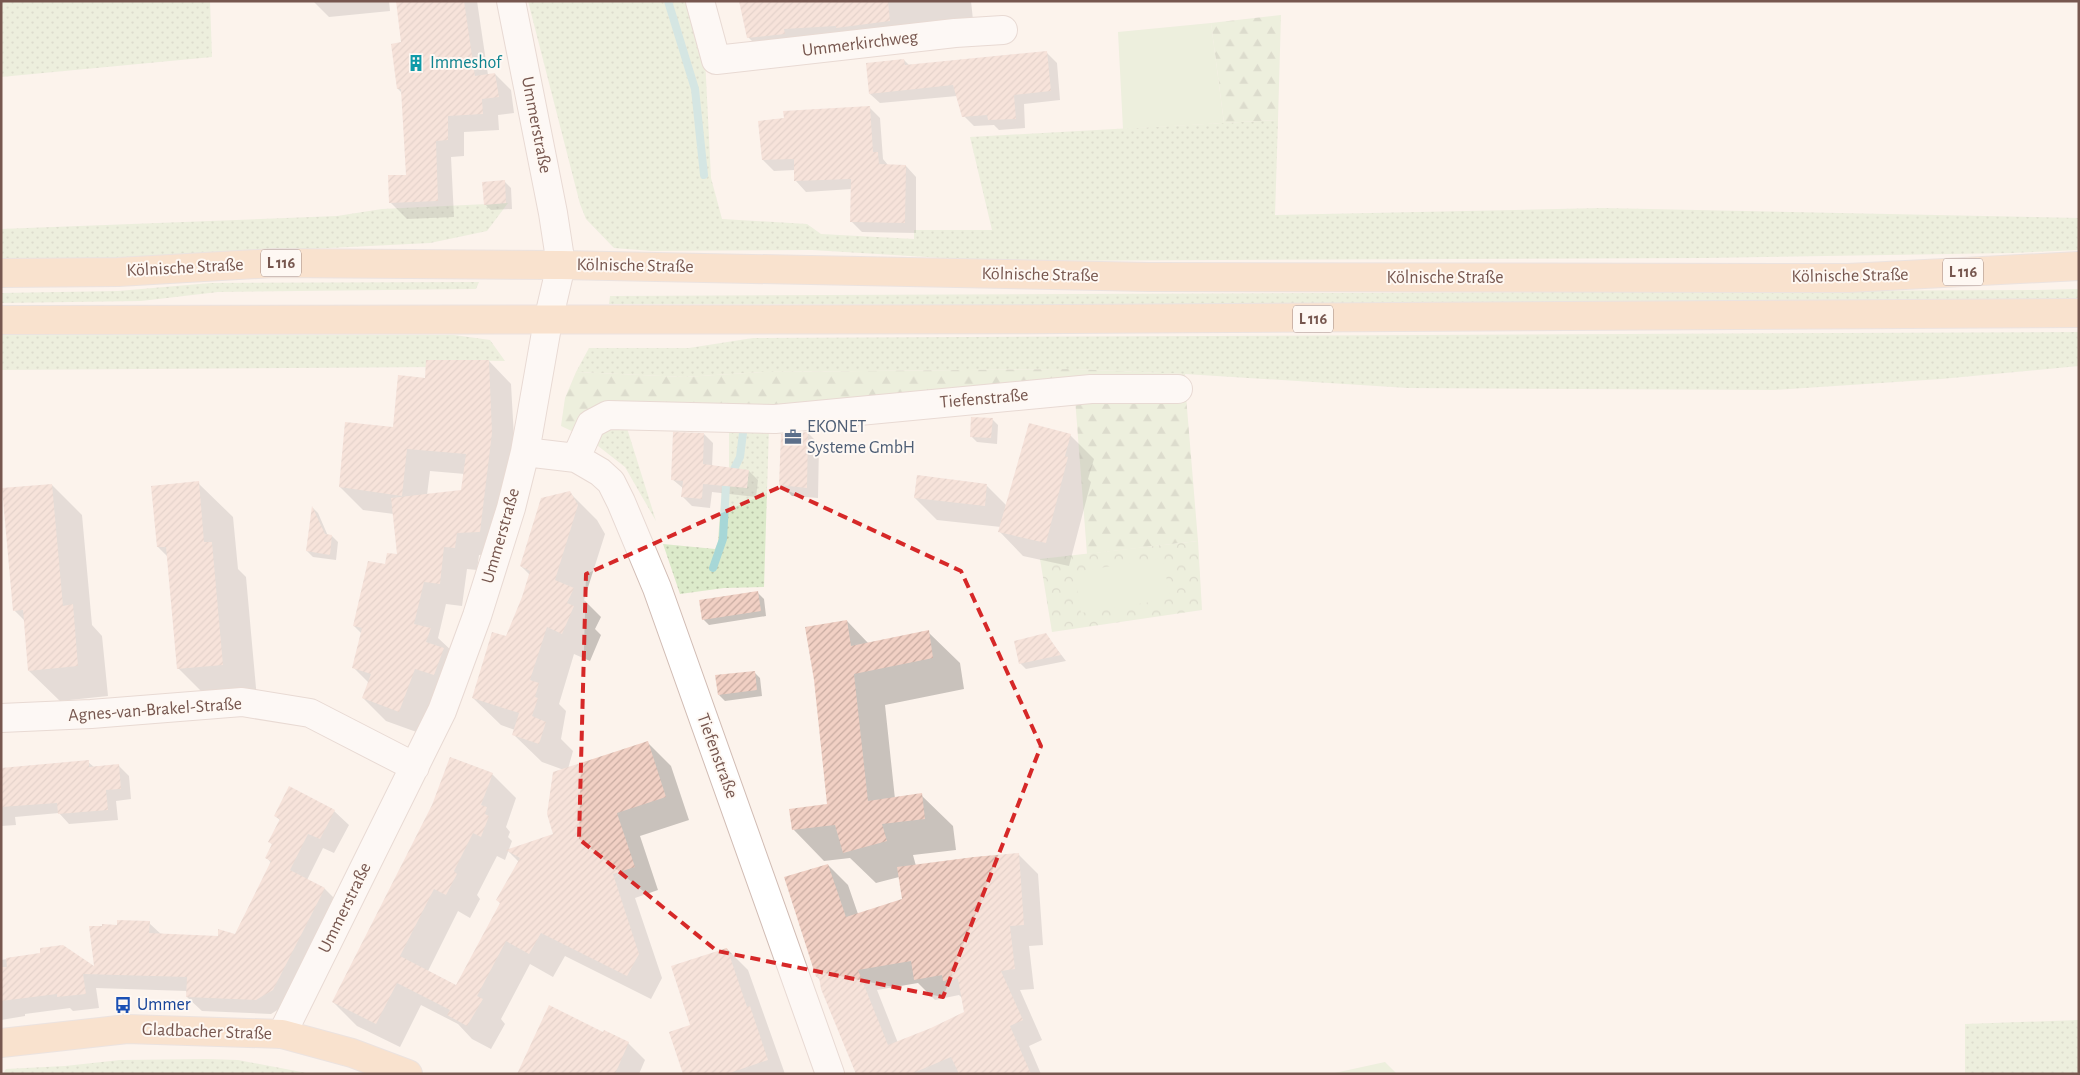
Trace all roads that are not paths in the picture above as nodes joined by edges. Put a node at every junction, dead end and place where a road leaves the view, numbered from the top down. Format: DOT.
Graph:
graph roads {
  1 [pos="511,1"];
  2 [pos="700,1"];
  3 [pos="1004,30"];
  4 [pos="561,265"];
  5 [pos="2079,266"];
  6 [pos="1,273"];
  7 [pos="2079,313"];
  8 [pos="1,320"];
  9 [pos="548,321"];
  10 [pos="1178,389"];
  11 [pos="525,452"];
  12 [pos="576,458"];
  13 [pos="1,718"];
  14 [pos="415,767"];
  15 [pos="282,1034"];
  16 [pos="1,1043"];
  17 [pos="408,1074"];
  18 [pos="830,1074"];
  1 -- 4 [label="street, Ummerstraße"];
  2 -- 3 [label="street, Ummerkirchweg"];
  4 -- 5 [label="main road, Kölnische Straße / L 116"];
  4 -- 6 [label="main road, Kölnische Straße / L 116"];
  4 -- 9 [label="street, Ummerstraße"];
  7 -- 9 [label="main road, L 116"];
  8 -- 9 [label="main road, L 116"];
  9 -- 11 [label="street, Ummerstraße"];
  10 -- 12 [label="street, Tiefenstraße"];
  11 -- 12 [label="street, Tiefenstraße"];
  11 -- 14 [label="street, Ummerstraße"];
  12 -- 18 [label="street, Tiefenstraße"];
  13 -- 14 [label="street, Agnes-van-Brakel-Straße"];
  14 -- 15 [label="street, Ummerstraße"];
  15 -- 16 [label="main road, Gladbacher Straße"];
  15 -- 17 [label="main road, Gladbacher Straße"];
}
